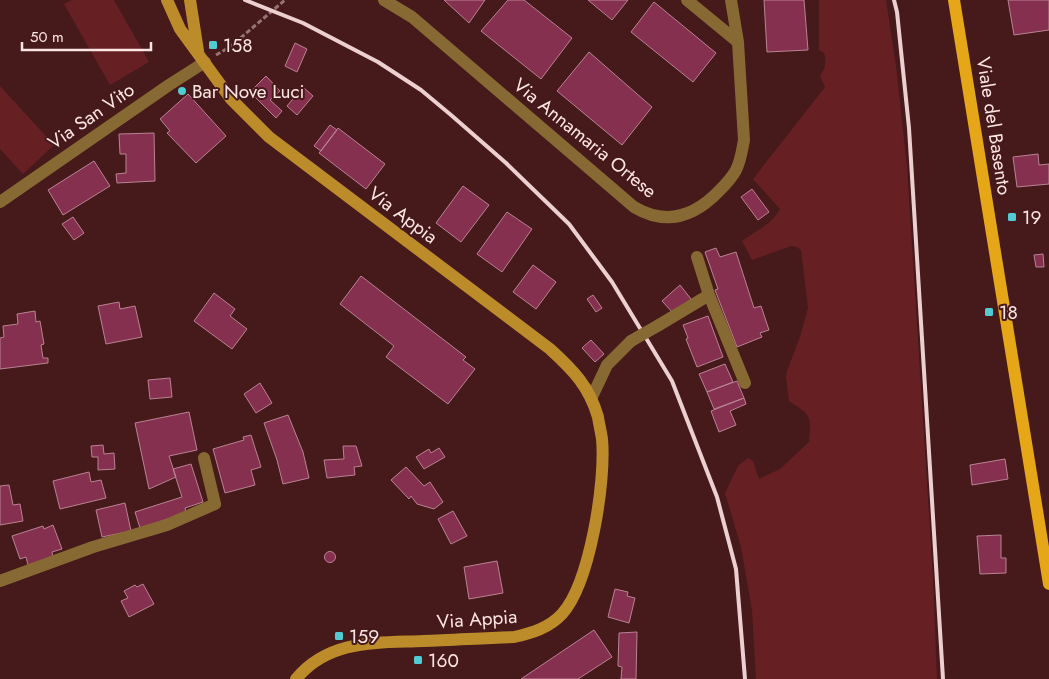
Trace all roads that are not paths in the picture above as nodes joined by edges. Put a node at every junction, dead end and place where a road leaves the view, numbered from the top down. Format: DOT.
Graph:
graph roads {
  1 [pos="167,0"];
  2 [pos="190,0"];
  3 [pos="384,0"];
  4 [pos="687,0"];
  5 [pos="731,0"];
  6 [pos="954,0"];
  7 [pos="738,42"];
  8 [pos="202,58"];
  9 [pos="0,202"];
  10 [pos="697,257"];
  11 [pos="709,296"];
  12 [pos="746,383"];
  13 [pos="591,399"];
  14 [pos="204,458"];
  15 [pos="0,582"];
  16 [pos="1049,584"];
  17 [pos="296,679"];
  1 -- 8 [label="main road, Via Appia"];
  2 -- 8 [label="main road, Via Appia"];
  3 -- 7 [label="street, Via Annamaria Ortese"];
  4 -- 7 [label="street"];
  5 -- 7 [label="street, Via Annamaria Ortese"];
  6 -- 16 [label="main road, Viale del Basento"];
  8 -- 9 [label="street, Via San Vito"];
  8 -- 13 [label="main road, Via Appia"];
  10 -- 11 [label="street"];
  11 -- 12 [label="street"];
  11 -- 13 [label="street, bridge"];
  13 -- 17 [label="main road, Via Appia"];
  14 -- 15 [label="street"];
}
